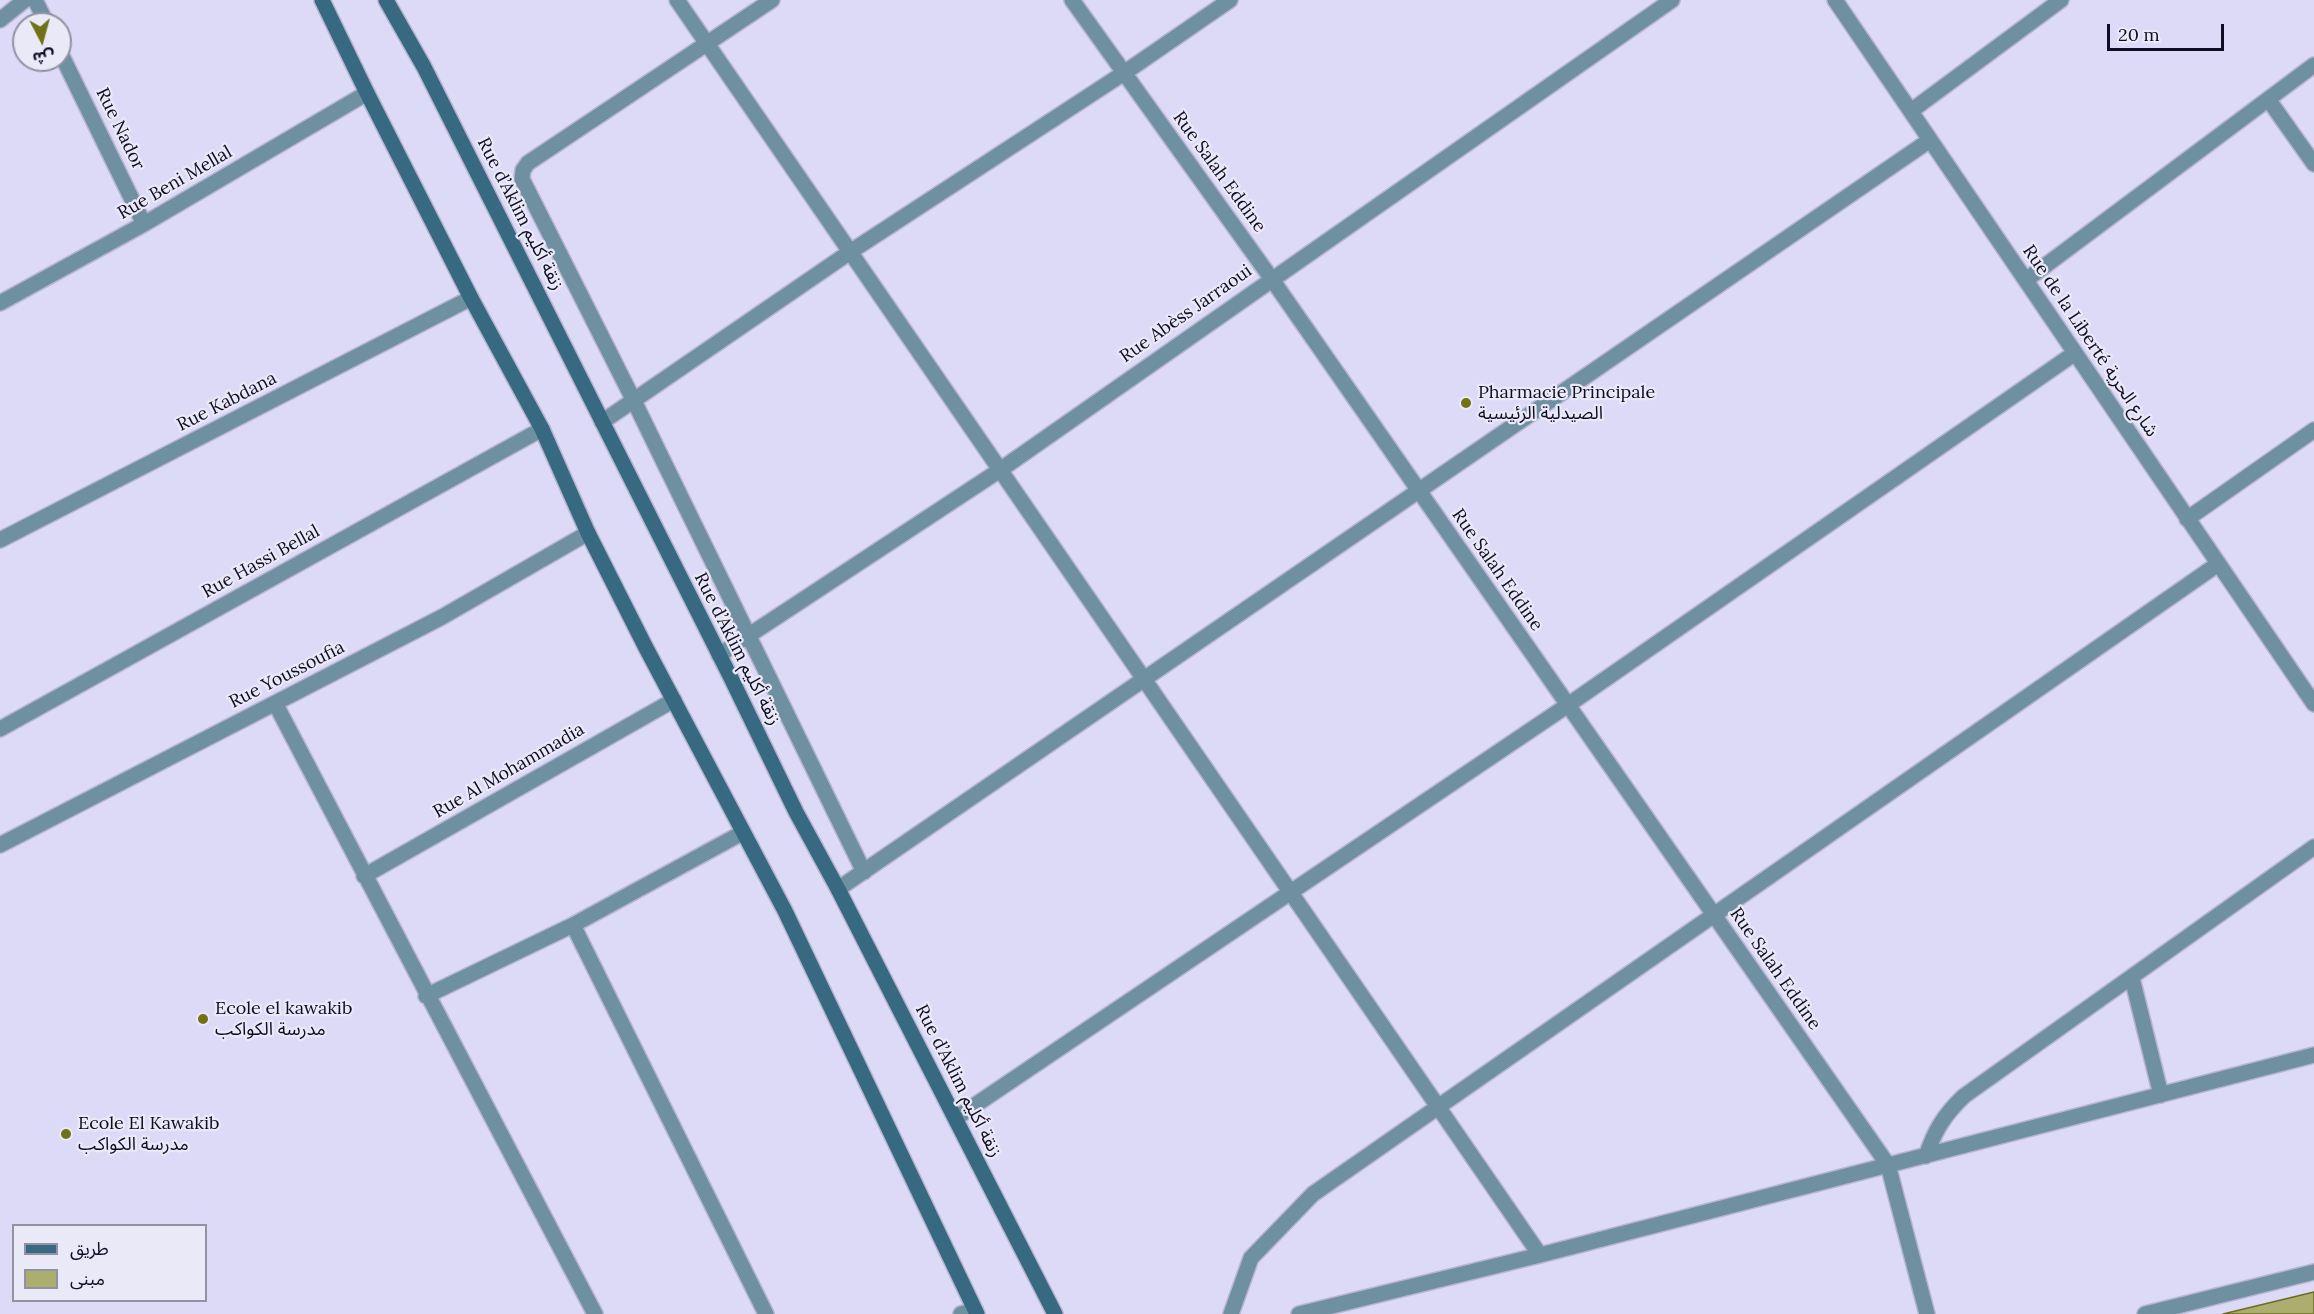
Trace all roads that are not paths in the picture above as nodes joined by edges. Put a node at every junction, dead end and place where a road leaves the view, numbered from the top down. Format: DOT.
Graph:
graph roads {
  1 [pos="26,0"];
  2 [pos="322,0"];
  3 [pos="386,0"];
  4 [pos="677,0"];
  5 [pos="772,0"];
  6 [pos="1072,0"];
  7 [pos="1230,0"];
  8 [pos="1672,0"];
  9 [pos="1835,0"];
  10 [pos="2061,0"];
  11 [pos="0,20"];
  12 [pos="708,45"];
  13 [pos="2314,65"];
  14 [pos="70,72"];
  15 [pos="1124,73"];
  16 [pos="367,93"];
  17 [pos="2268,99"];
  18 [pos="1911,111"];
  19 [pos="1930,140"];
  20 [pos="2314,164"];
  21 [pos="144,224"];
  22 [pos="850,252"];
  23 [pos="1271,278"];
  24 [pos="2026,280"];
  25 [pos="471,298"];
  26 [pos="0,303"];
  27 [pos="2075,353"];
  28 [pos="633,399"];
  29 [pos="602,422"];
  30 [pos="542,429"];
  31 [pos="2314,430"];
  32 [pos="1000,470"];
  33 [pos="1419,491"];
  34 [pos="2187,519"];
  35 [pos="588,533"];
  36 [pos="0,540"];
  37 [pos="2218,564"];
  38 [pos="748,636"];
  39 [pos="719,655"];
  40 [pos="1144,680"];
  41 [pos="674,700"];
  42 [pos="274,703"];
  43 [pos="2314,704"];
  44 [pos="1568,705"];
  45 [pos="0,729"];
  46 [pos="742,833"];
  47 [pos="0,845"];
  48 [pos="2314,847"];
  49 [pos="864,872"];
  50 [pos="364,876"];
  51 [pos="838,889"];
  52 [pos="1291,893"];
  53 [pos="1714,915"];
  54 [pos="573,925"];
  55 [pos="2132,978"];
  56 [pos="426,996"];
  57 [pos="2314,1055"];
  58 [pos="2161,1095"];
  59 [pos="1438,1107"];
  60 [pos="956,1118"];
  61 [pos="1926,1156"];
  62 [pos="1888,1165"];
  63 [pos="1540,1255"];
  64 [pos="2314,1272"];
  65 [pos="971,1313"];
  66 [pos="595,1314"];
  67 [pos="766,1314"];
  68 [pos="1055,1314"];
  69 [pos="1231,1314"];
  70 [pos="1299,1314"];
  71 [pos="1927,1314"];
  72 [pos="2145,1314"];
  1 -- 11 [label="street"];
  2 -- 16 [label="street"];
  3 -- 29 [label="street, Rue d’Aklim زنقة أكليم"];
  4 -- 12 [label="street"];
  5 -- 12 [label="street"];
  6 -- 15 [label="street, Rue Salah Eddine"];
  7 -- 15 [label="street"];
  8 -- 23 [label="street, Rue Abèss Jarraoui"];
  9 -- 18 [label="street, Rue de la Liberté شارع الحرية"];
  10 -- 18 [label="street"];
  12 -- 22 [label="street"];
  12 -- 28 [label="street"];
  13 -- 17 [label="street"];
  14 -- 21 [label="street, Rue Nador"];
  15 -- 22 [label="street"];
  15 -- 23 [label="street, Rue Salah Eddine"];
  16 -- 21 [label="street, Rue Beni Mellal"];
  16 -- 25 [label="street"];
  17 -- 20 [label="street"];
  17 -- 24 [label="street"];
  18 -- 19 [label="street, Rue de la Liberté شارع الحرية"];
  19 -- 24 [label="street, Rue de la Liberté شارع الحرية"];
  19 -- 33 [label="street"];
  21 -- 26 [label="street, Rue Beni Mellal"];
  22 -- 28 [label="street"];
  22 -- 32 [label="street"];
  23 -- 32 [label="street, Rue Abèss Jarraoui"];
  23 -- 33 [label="street, Rue Salah Eddine"];
  24 -- 27 [label="street, Rue de la Liberté شارع الحرية"];
  25 -- 30 [label="street"];
  25 -- 36 [label="street, Rue Kabdana"];
  27 -- 34 [label="street, Rue de la Liberté شارع الحرية"];
  27 -- 44 [label="street"];
  28 -- 29 [label="street"];
  28 -- 38 [label="street"];
  29 -- 39 [label="street, Rue d’Aklim زنقة أكليم"];
  30 -- 35 [label="street"];
  30 -- 45 [label="street, Rue Hassi Bellal"];
  31 -- 34 [label="street"];
  32 -- 38 [label="street, Rue Abèss Jarraoui"];
  32 -- 40 [label="street"];
  33 -- 40 [label="street"];
  33 -- 44 [label="street, Rue Salah Eddine"];
  34 -- 37 [label="street, Rue de la Liberté شارع الحرية"];
  35 -- 41 [label="street"];
  35 -- 42 [label="street, Rue Youssoufia"];
  37 -- 43 [label="street, Rue de la Liberté شارع الحرية"];
  37 -- 53 [label="street"];
  38 -- 39 [label="street, Rue Abèss Jarraoui"];
  38 -- 49 [label="street"];
  39 -- 51 [label="street, Rue d’Aklim زنقة أكليم"];
  40 -- 49 [label="street"];
  40 -- 52 [label="street"];
  41 -- 46 [label="street"];
  41 -- 50 [label="street, Rue Al Mohammadia"];
  42 -- 47 [label="street, Rue Youssoufia"];
  42 -- 50 [label="street"];
  44 -- 52 [label="street"];
  44 -- 53 [label="street, Rue Salah Eddine"];
  46 -- 54 [label="street"];
  46 -- 65 [label="street"];
  48 -- 55 [label="street"];
  49 -- 51 [label="street"];
  50 -- 56 [label="street"];
  51 -- 60 [label="street, Rue d’Aklim زنقة أكليم"];
  52 -- 59 [label="street"];
  52 -- 60 [label="street"];
  53 -- 59 [label="street"];
  53 -- 62 [label="street, Rue Salah Eddine"];
  54 -- 56 [label="street"];
  54 -- 67 [label="street"];
  55 -- 58 [label="street"];
  55 -- 61 [label="street"];
  56 -- 66 [label="street"];
  57 -- 58 [label="street"];
  58 -- 61 [label="street"];
  59 -- 63 [label="street"];
  59 -- 69 [label="street"];
  60 -- 68 [label="street, Rue d’Aklim زنقة أكليم"];
  61 -- 62 [label="street"];
  62 -- 63 [label="street"];
  62 -- 71 [label="street"];
  63 -- 70 [label="street"];
  64 -- 72 [label="street"];
}
